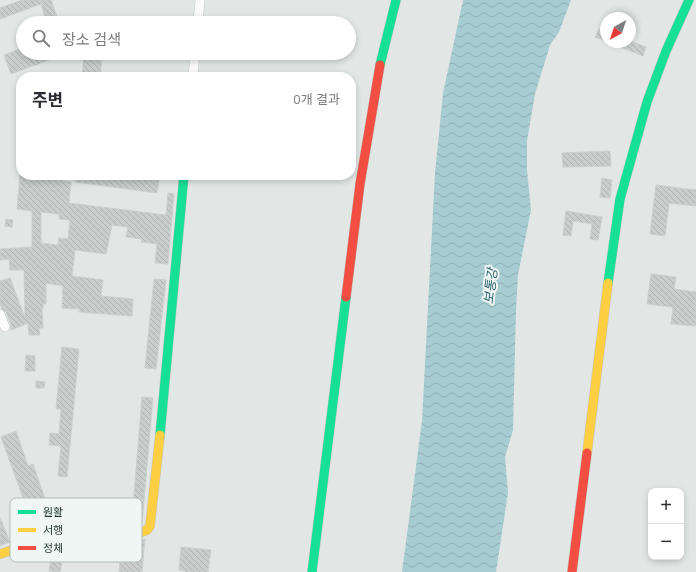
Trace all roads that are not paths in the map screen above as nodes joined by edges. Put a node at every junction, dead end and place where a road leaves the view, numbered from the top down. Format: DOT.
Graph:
graph roads {
  1 [pos="200,0"];
  2 [pos="396,0"];
  3 [pos="689,0"];
  4 [pos="199,16"];
  5 [pos="194,60"];
  6 [pos="193,72"];
  7 [pos="184,180"];
  8 [pos="0,314"];
  9 [pos="5,327"];
  10 [pos="142,532"];
  11 [pos="10,551"];
  12 [pos="0,554"];
  13 [pos="312,572"];
  14 [pos="572,572"];
  1 -- 4 [label="street"];
  2 -- 13 [label="street"];
  3 -- 14 [label="street"];
  5 -- 6 [label="street"];
  7 -- 10 [label="street"];
  8 -- 9 [label="street"];
  11 -- 12 [label="street"];
}
